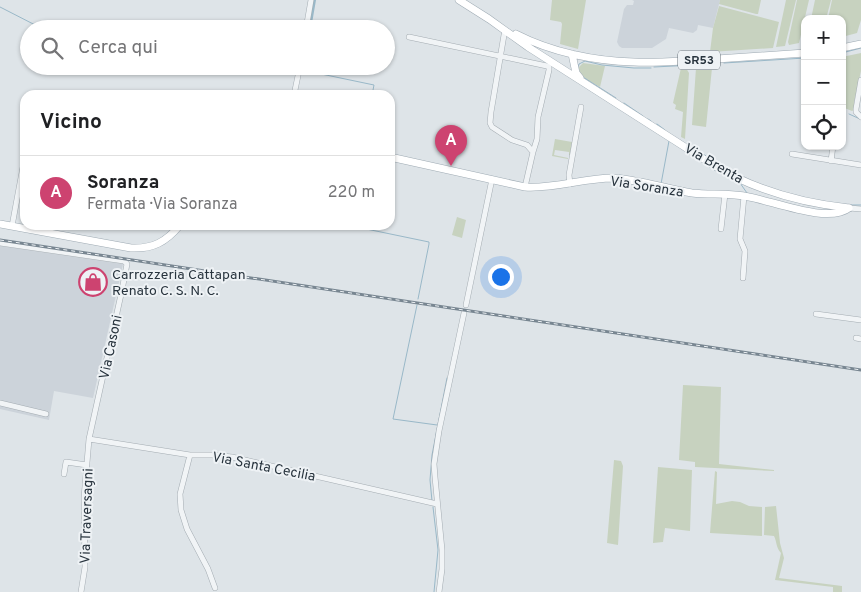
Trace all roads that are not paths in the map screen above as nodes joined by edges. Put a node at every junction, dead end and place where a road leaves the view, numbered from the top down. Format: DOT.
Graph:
graph roads {
  1 [pos="311,0"];
  2 [pos="459,0"];
  3 [pos="489,19"];
  4 [pos="308,20"];
  5 [pos="506,31"];
  6 [pos="409,37"];
  7 [pos="861,44"];
  8 [pos="846,47"];
  9 [pos="801,53"];
  10 [pos="572,54"];
  11 [pos="500,56"];
  12 [pos="594,58"];
  13 [pos="571,70"];
  14 [pos="298,75"];
  15 [pos="861,80"];
  16 [pos="295,90"];
  17 [pos="580,107"];
  18 [pos="861,117"];
  19 [pos="832,150"];
  20 [pos="533,152"];
  21 [pos="792,154"];
  22 [pos="395,157"];
  23 [pos="831,161"];
  24 [pos="861,166"];
  25 [pos="492,179"];
  26 [pos="20,183"];
  27 [pos="570,184"];
  28 [pos="525,186"];
  29 [pos="725,194"];
  30 [pos="744,196"];
  31 [pos="849,208"];
  32 [pos="861,209"];
  33 [pos="0,224"];
  34 [pos="12,226"];
  35 [pos="20,227"];
  36 [pos="721,229"];
  37 [pos="34,230"];
  38 [pos="175,230"];
  39 [pos="0,243"];
  40 [pos="743,278"];
  41 [pos="466,305"];
  42 [pos="464,312"];
  43 [pos="816,314"];
  44 [pos="861,320"];
  45 [pos="0,404"];
  46 [pos="46,414"];
  47 [pos="89,440"];
  48 [pos="190,455"];
  49 [pos="87,465"];
  50 [pos="64,474"];
  51 [pos="437,504"];
  52 [pos="215,588"];
  53 [pos="81,592"];
  54 [pos="439,592"];
  1 -- 4 [label="street"];
  2 -- 3 [label="main road, Via Brenta / SR53"];
  3 -- 5 [label="main road, Via Brenta"];
  3 -- 10 [label="main road, SR53"];
  5 -- 11 [label="street"];
  5 -- 13 [label="main road, Via Brenta"];
  6 -- 11 [label="street"];
  7 -- 8 [label="main road"];
  9 -- 12 [label="main road, SR53"];
  10 -- 12 [label="main road, SR53"];
  10 -- 13 [label="main road"];
  11 -- 20 [label="street"];
  11 -- 20 [label="street"];
  12 -- 13 [label="main road"];
  13 -- 31 [label="main road, Via Brenta"];
  14 -- 16 [label="street"];
  15 -- 18 [label="street"];
  17 -- 27 [label="street"];
  19 -- 23 [label="street"];
  20 -- 28 [label="street"];
  21 -- 23 [label="street"];
  22 -- 25 [label="main road, Via Soranza"];
  23 -- 24 [label="street"];
  25 -- 28 [label="main road, Via Soranza"];
  25 -- 41 [label="street"];
  26 -- 34 [label="street"];
  27 -- 28 [label="main road, Via Soranza"];
  27 -- 29 [label="main road, Via Soranza"];
  29 -- 30 [label="main road, Via Soranza"];
  29 -- 36 [label="street"];
  30 -- 31 [label="main road, Via Soranza"];
  30 -- 40 [label="street"];
  31 -- 32 [label="street, Via Brenta"];
  33 -- 34 [label="main road"];
  34 -- 35 [label="main road"];
  37 -- 38 [label="main road"];
  39 -- 47 [label="street, Via Casoni"];
  42 -- 51 [label="street"];
  43 -- 44 [label="street"];
  45 -- 46 [label="street"];
  47 -- 48 [label="street, Via Santa Cecilia"];
  47 -- 49 [label="street, Via Traversagni"];
  48 -- 51 [label="street, Via Santa Cecilia"];
  48 -- 52 [label="street"];
  49 -- 50 [label="street"];
  49 -- 53 [label="street, Via Traversagni"];
  51 -- 54 [label="street"];
}
